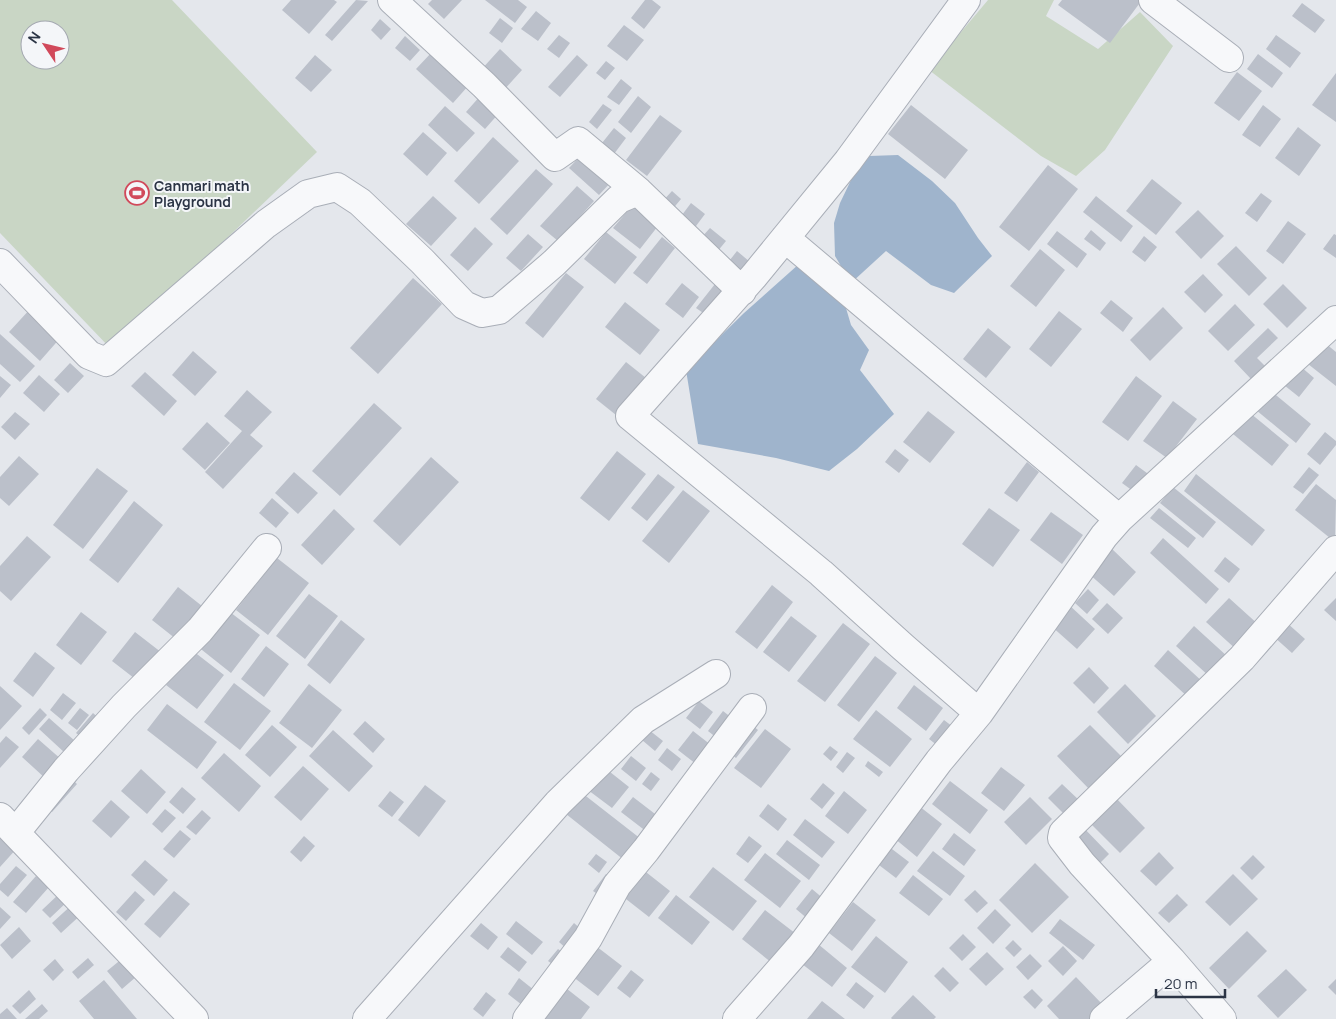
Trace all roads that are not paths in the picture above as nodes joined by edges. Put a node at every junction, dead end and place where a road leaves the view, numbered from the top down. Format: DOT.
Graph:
graph roads {
  1 [pos="392,0"];
  2 [pos="966,0"];
  3 [pos="1153,0"];
  4 [pos="1229,58"];
  5 [pos="638,191"];
  6 [pos="785,238"];
  7 [pos="0,263"];
  8 [pos="742,291"];
  9 [pos="1336,320"];
  10 [pos="1119,519"];
  11 [pos="267,548"];
  12 [pos="1336,550"];
  13 [pos="716,674"];
  14 [pos="752,708"];
  15 [pos="979,713"];
  16 [pos="8,825"];
  17 [pos="1172,961"];
  18 [pos="194,1019"];
  19 [pos="367,1019"];
  20 [pos="527,1019"];
  21 [pos="737,1019"];
  22 [pos="1104,1019"];
  23 [pos="1222,1019"];
  1 -- 5 [label="street"];
  2 -- 6 [label="street"];
  3 -- 4 [label="street"];
  5 -- 7 [label="street"];
  5 -- 8 [label="street"];
  6 -- 8 [label="street"];
  6 -- 10 [label="street"];
  8 -- 15 [label="street"];
  9 -- 10 [label="street"];
  10 -- 15 [label="street"];
  11 -- 16 [label="street"];
  12 -- 17 [label="street"];
  13 -- 19 [label="street"];
  14 -- 20 [label="street"];
  15 -- 21 [label="street"];
  16 -- 18 [label="street"];
  17 -- 22 [label="street"];
  17 -- 23 [label="street"];
}
